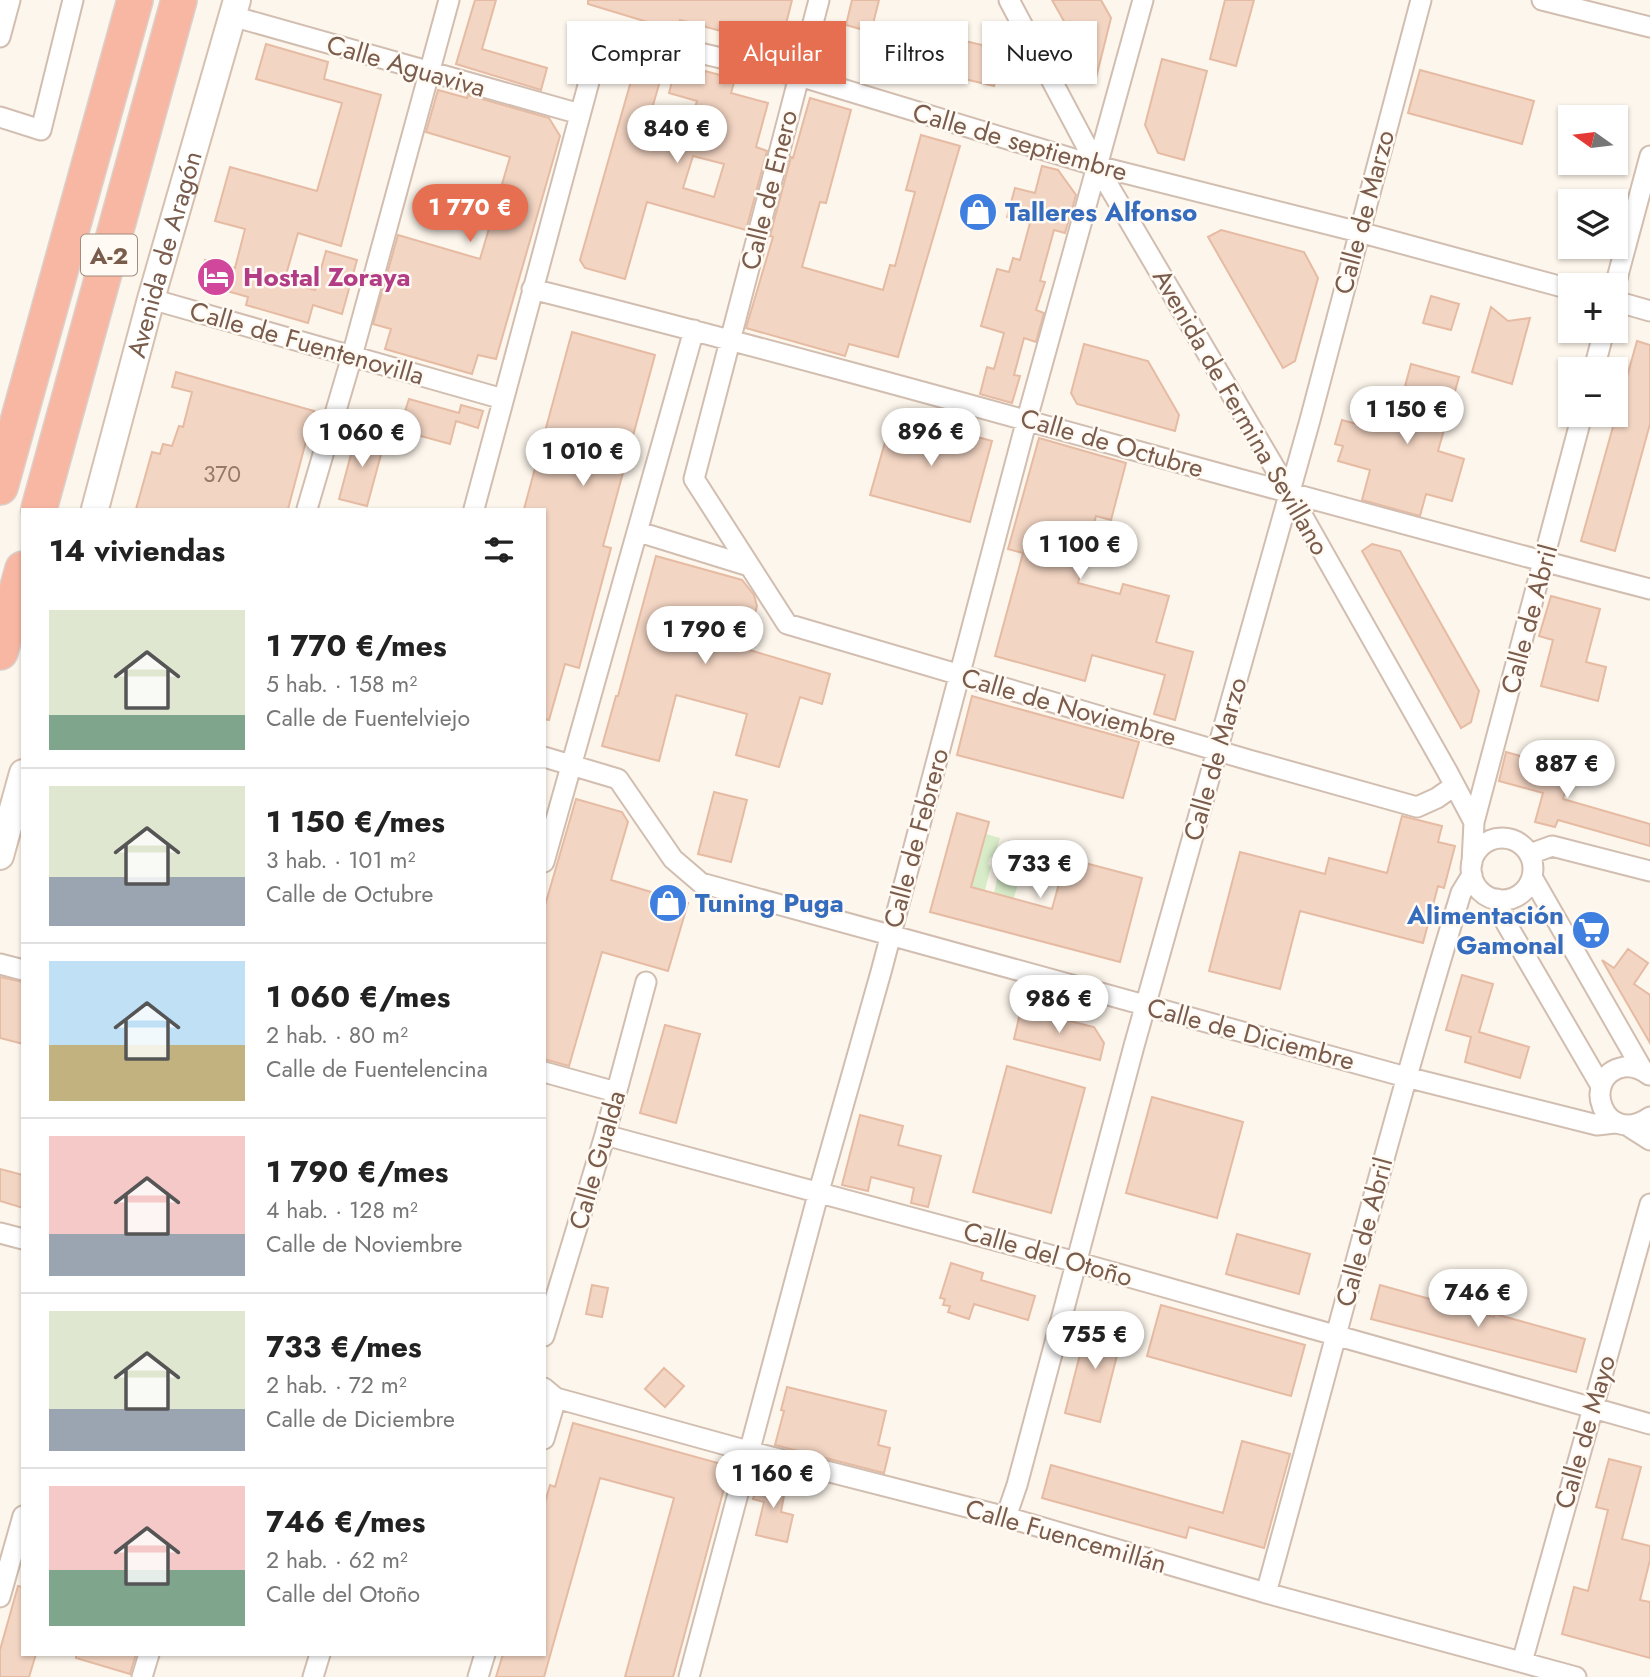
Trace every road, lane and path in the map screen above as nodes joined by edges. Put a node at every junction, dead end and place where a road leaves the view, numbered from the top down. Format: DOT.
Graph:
graph roads {
  1 [pos="10,0"];
  2 [pos="73,0"];
  3 [pos="135,0"];
  4 [pos="179,0"];
  5 [pos="449,0"];
  6 [pos="819,0"];
  7 [pos="1009,0"];
  8 [pos="1143,0"];
  9 [pos="1421,0"];
  10 [pos="1542,0"];
  11 [pos="234,8"];
  12 [pos="813,21"];
  13 [pos="1650,27"];
  14 [pos="0,37"];
  15 [pos="719,57"];
  16 [pos="429,72"];
  17 [pos="797,84"];
  18 [pos="825,84"];
  19 [pos="580,114"];
  20 [pos="0,117"];
  21 [pos="1650,156"];
  22 [pos="1097,166"];
  23 [pos="1359,232"];
  24 [pos="1618,273"];
  25 [pos="1558,286"];
  26 [pos="532,289"];
  27 [pos="151,299"];
  28 [pos="1628,305"];
  29 [pos="1650,311"];
  30 [pos="694,330"];
  31 [pos="730,340"];
  32 [pos="352,356"];
  33 [pos="503,399"];
  34 [pos="1027,419"];
  35 [pos="1579,427"];
  36 [pos="0,487"];
  37 [pos="1289,492"];
  38 [pos="39,508"];
  39 [pos="94,508"];
  40 [pos="307,508"];
  41 [pos="474,508"];
  42 [pos="639,532"];
  43 [pos="1545,562"];
  44 [pos="749,566"];
  45 [pos="21,576"];
  46 [pos="1650,589"];
  47 [pos="0,652"];
  48 [pos="959,674"];
  49 [pos="1219,751"];
  50 [pos="546,758"];
  51 [pos="572,765"];
  52 [pos="21,780"];
  53 [pos="1454,786"];
  54 [pos="1474,822"];
  55 [pos="1508,838"];
  56 [pos="1530,854"];
  57 [pos="546,855"];
  58 [pos="0,856"];
  59 [pos="1472,869"];
  60 [pos="1650,871"];
  61 [pos="1532,877"];
  62 [pos="1497,899"];
  63 [pos="890,937"];
  64 [pos="0,964"];
  65 [pos="21,969"];
  66 [pos="646,982"];
  67 [pos="1146,1005"];
  68 [pos="546,1073"];
  69 [pos="1646,1073"];
  70 [pos="1406,1077"];
  71 [pos="1601,1086"];
  72 [pos="616,1092"];
  73 [pos="1650,1117"];
  74 [pos="1621,1124"];
  75 [pos="605,1135"];
  76 [pos="1650,1140"];
  77 [pos="819,1191"];
  78 [pos="1650,1203"];
  79 [pos="0,1233"];
  80 [pos="21,1238"];
  81 [pos="1076,1262"];
  82 [pos="546,1329"];
  83 [pos="1337,1336"];
  84 [pos="550,1393"];
  85 [pos="1592,1408"];
  86 [pos="546,1424"];
  87 [pos="1650,1424"];
  88 [pos="748,1451"];
  89 [pos="1006,1517"];
  90 [pos="21,1523"];
  91 [pos="1266,1592"];
  92 [pos="0,1597"];
  93 [pos="148,1656"];
  94 [pos="319,1656"];
  95 [pos="484,1656"];
  96 [pos="1522,1662"];
  97 [pos="142,1677"];
  98 [pos="313,1677"];
  99 [pos="478,1677"];
  100 [pos="689,1677"];
  101 [pos="1576,1677"];
  1 -- 14 [label="street"];
  2 -- 20 [label="street"];
  3 -- 36 [label="highway, A-2"];
  4 -- 38 [label="highway, A-2"];
  5 -- 16 [label="street"];
  6 -- 12 [label="street, Calle de Enero"];
  7 -- 22 [label="street, Avenida de Fermina Sevillano"];
  8 -- 22 [label="street, Calle de Febrero"];
  9 -- 23 [label="street, Calle de Marzo"];
  10 -- 13 [label="street"];
  11 -- 16 [label="street, Calle Aguaviva"];
  11 -- 27 [label="street, Avenida de Aragón"];
  15 -- 19 [label="street, Calle de septiembre"];
  16 -- 19 [label="street, Calle Aguaviva"];
  16 -- 32 [label="street"];
  17 -- 31 [label="street, Calle de Enero"];
  18 -- 22 [label="street, Calle de septiembre"];
  19 -- 26 [label="street"];
  21 -- 24 [label="street"];
  22 -- 23 [label="street, Calle de septiembre"];
  22 -- 34 [label="street, Calle de Febrero"];
  22 -- 37 [label="street, Avenida de Fermina Sevillano"];
  23 -- 25 [label="street, Calle de septiembre"];
  23 -- 37 [label="street, Calle de Marzo"];
  26 -- 30 [label="street, Calle de Octubre"];
  26 -- 33 [label="street"];
  27 -- 32 [label="street, Calle de Fuentenovilla"];
  27 -- 39 [label="street, Avenida de Aragón"];
  28 -- 29 [label="street"];
  30 -- 31 [label="street, Calle de Octubre"];
  30 -- 42 [label="street"];
  31 -- 34 [label="street, Calle de Octubre"];
  31 -- 44 [label="street, Calle de Noviembre"];
  32 -- 33 [label="street, Calle de Fuentenovilla"];
  32 -- 40 [label="street"];
  33 -- 41 [label="street"];
  34 -- 37 [label="street, Calle de Octubre"];
  34 -- 48 [label="street, Calle de Febrero"];
  35 -- 43 [label="street, Calle de Abril"];
  37 -- 43 [label="street, Calle de Octubre"];
  37 -- 49 [label="street, Calle de Marzo"];
  37 -- 53 [label="street, Avenida de Fermina Sevillano"];
  42 -- 44 [label="street"];
  42 -- 51 [label="street"];
  43 -- 46 [label="street, Calle de Octubre"];
  43 -- 54 [label="street, Calle de Abril"];
  44 -- 48 [label="street, Calle de Noviembre"];
  45 -- 47 [label="highway"];
  48 -- 49 [label="street, Calle de Noviembre"];
  48 -- 63 [label="street, Calle de Febrero"];
  49 -- 53 [label="street, Calle de Noviembre"];
  49 -- 67 [label="street, Calle de Marzo"];
  50 -- 51 [label="street, Calle de Diciembre"];
  51 -- 57 [label="street"];
  51 -- 63 [label="street, Calle de Diciembre"];
  52 -- 58 [label="street"];
  53 -- 54 [label="street, Avenida de Fermina Sevillano"];
  54 -- 55 [label="street"];
  54 -- 59 [label="street"];
  55 -- 56 [label="street"];
  55 -- 59 [label="street"];
  56 -- 60 [label="street"];
  56 -- 61 [label="street"];
  59 -- 62 [label="street"];
  59 -- 70 [label="street, Calle de Abril"];
  61 -- 62 [label="street"];
  61 -- 69 [label="street"];
  62 -- 71 [label="street"];
  63 -- 67 [label="street, Calle de Diciembre"];
  63 -- 77 [label="street, Calle de Febrero"];
  64 -- 65 [label="street"];
  66 -- 72 [label="street, Calle Gualda"];
  67 -- 70 [label="street, Calle de Diciembre"];
  67 -- 81 [label="street, Calle de Marzo"];
  68 -- 72 [label="street"];
  69 -- 71 [label="street"];
  70 -- 74 [label="street, Calle de Diciembre"];
  70 -- 83 [label="street, Calle de Abril"];
  71 -- 74 [label="street"];
  72 -- 75 [label="street, Calle Gualda"];
  73 -- 74 [label="street"];
  74 -- 76 [label="street"];
  75 -- 77 [label="street, Calle del Otoño"];
  75 -- 82 [label="street, Calle Gualda"];
  77 -- 81 [label="street, Calle del Otoño"];
  77 -- 88 [label="street, Calle de Febrero"];
  78 -- 85 [label="street, Calle de Mayo"];
  79 -- 80 [label="street"];
  81 -- 83 [label="street, Calle del Otoño"];
  81 -- 89 [label="street, Calle de Marzo"];
  83 -- 85 [label="street, Calle del Otoño"];
  83 -- 91 [label="street, Calle de Abril"];
  84 -- 86 [label="street"];
  84 -- 88 [label="street, Calle Fuencemillán"];
  85 -- 87 [label="street, Calle del Otoño"];
  85 -- 96 [label="street, Calle de Mayo"];
  88 -- 89 [label="street, Calle Fuencemillán"];
  88 -- 100 [label="street, Calle de Febrero"];
  89 -- 91 [label="street, Calle Fuencemillán"];
  90 -- 92 [label="street"];
  91 -- 96 [label="street, Calle Fuencemillán"];
  93 -- 97 [label="street"];
  94 -- 98 [label="street"];
  95 -- 99 [label="street"];
  96 -- 101 [label="street, Calle Fuencemillán"];
}
